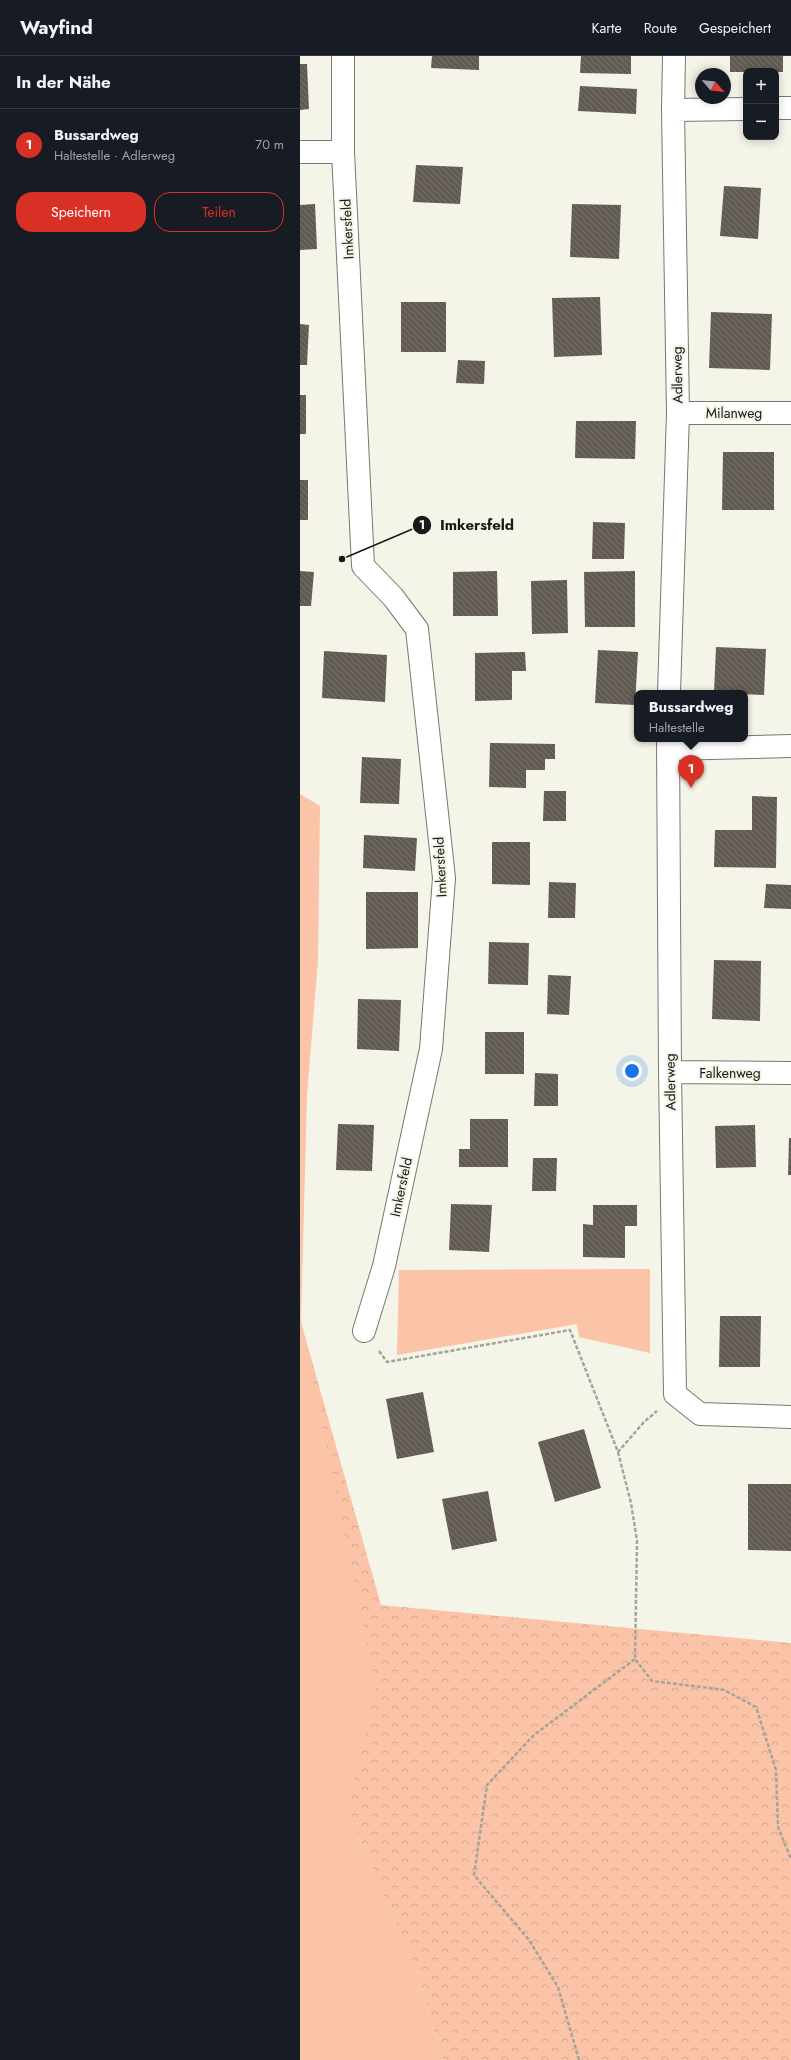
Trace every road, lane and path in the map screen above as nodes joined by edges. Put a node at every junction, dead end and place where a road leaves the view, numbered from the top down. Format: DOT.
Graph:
graph roads {
  1 [pos="343,56"];
  2 [pos="674,56"];
  3 [pos="779,108"];
  4 [pos="791,108"];
  5 [pos="743,109"];
  6 [pos="673,110"];
  7 [pos="300,152"];
  8 [pos="343,152"];
  9 [pos="678,413"];
  10 [pos="791,413"];
  11 [pos="669,690"];
  12 [pos="668,744"];
  13 [pos="791,746"];
  14 [pos="670,1072"];
  15 [pos="791,1073"];
  16 [pos="364,1331"];
  17 [pos="675,1394"];
  18 [pos="791,1417"];
  19 [pos="618,1452"];
  20 [pos="635,1659"];
  21 [pos="791,1859"];
  22 [pos="579,2060"];
  1 -- 8 [label="street, Imkersfeld"];
  2 -- 6 [label="street, Adlerweg"];
  3 -- 4 [label="street"];
  5 -- 6 [label="street"];
  6 -- 9 [label="street, Adlerweg"];
  7 -- 8 [label="street"];
  8 -- 16 [label="street, Imkersfeld"];
  9 -- 10 [label="street, Milanweg"];
  9 -- 11 [label="street, Adlerweg"];
  12 -- 13 [label="street"];
  12 -- 14 [label="street, Adlerweg"];
  14 -- 15 [label="street, Falkenweg"];
  14 -- 17 [label="street, Adlerweg"];
  16 -- 19 [label="path"];
  17 -- 18 [label="street"];
  17 -- 19 [label="path"];
  19 -- 20 [label="path"];
  20 -- 21 [label="path"];
  20 -- 22 [label="path"];
}
